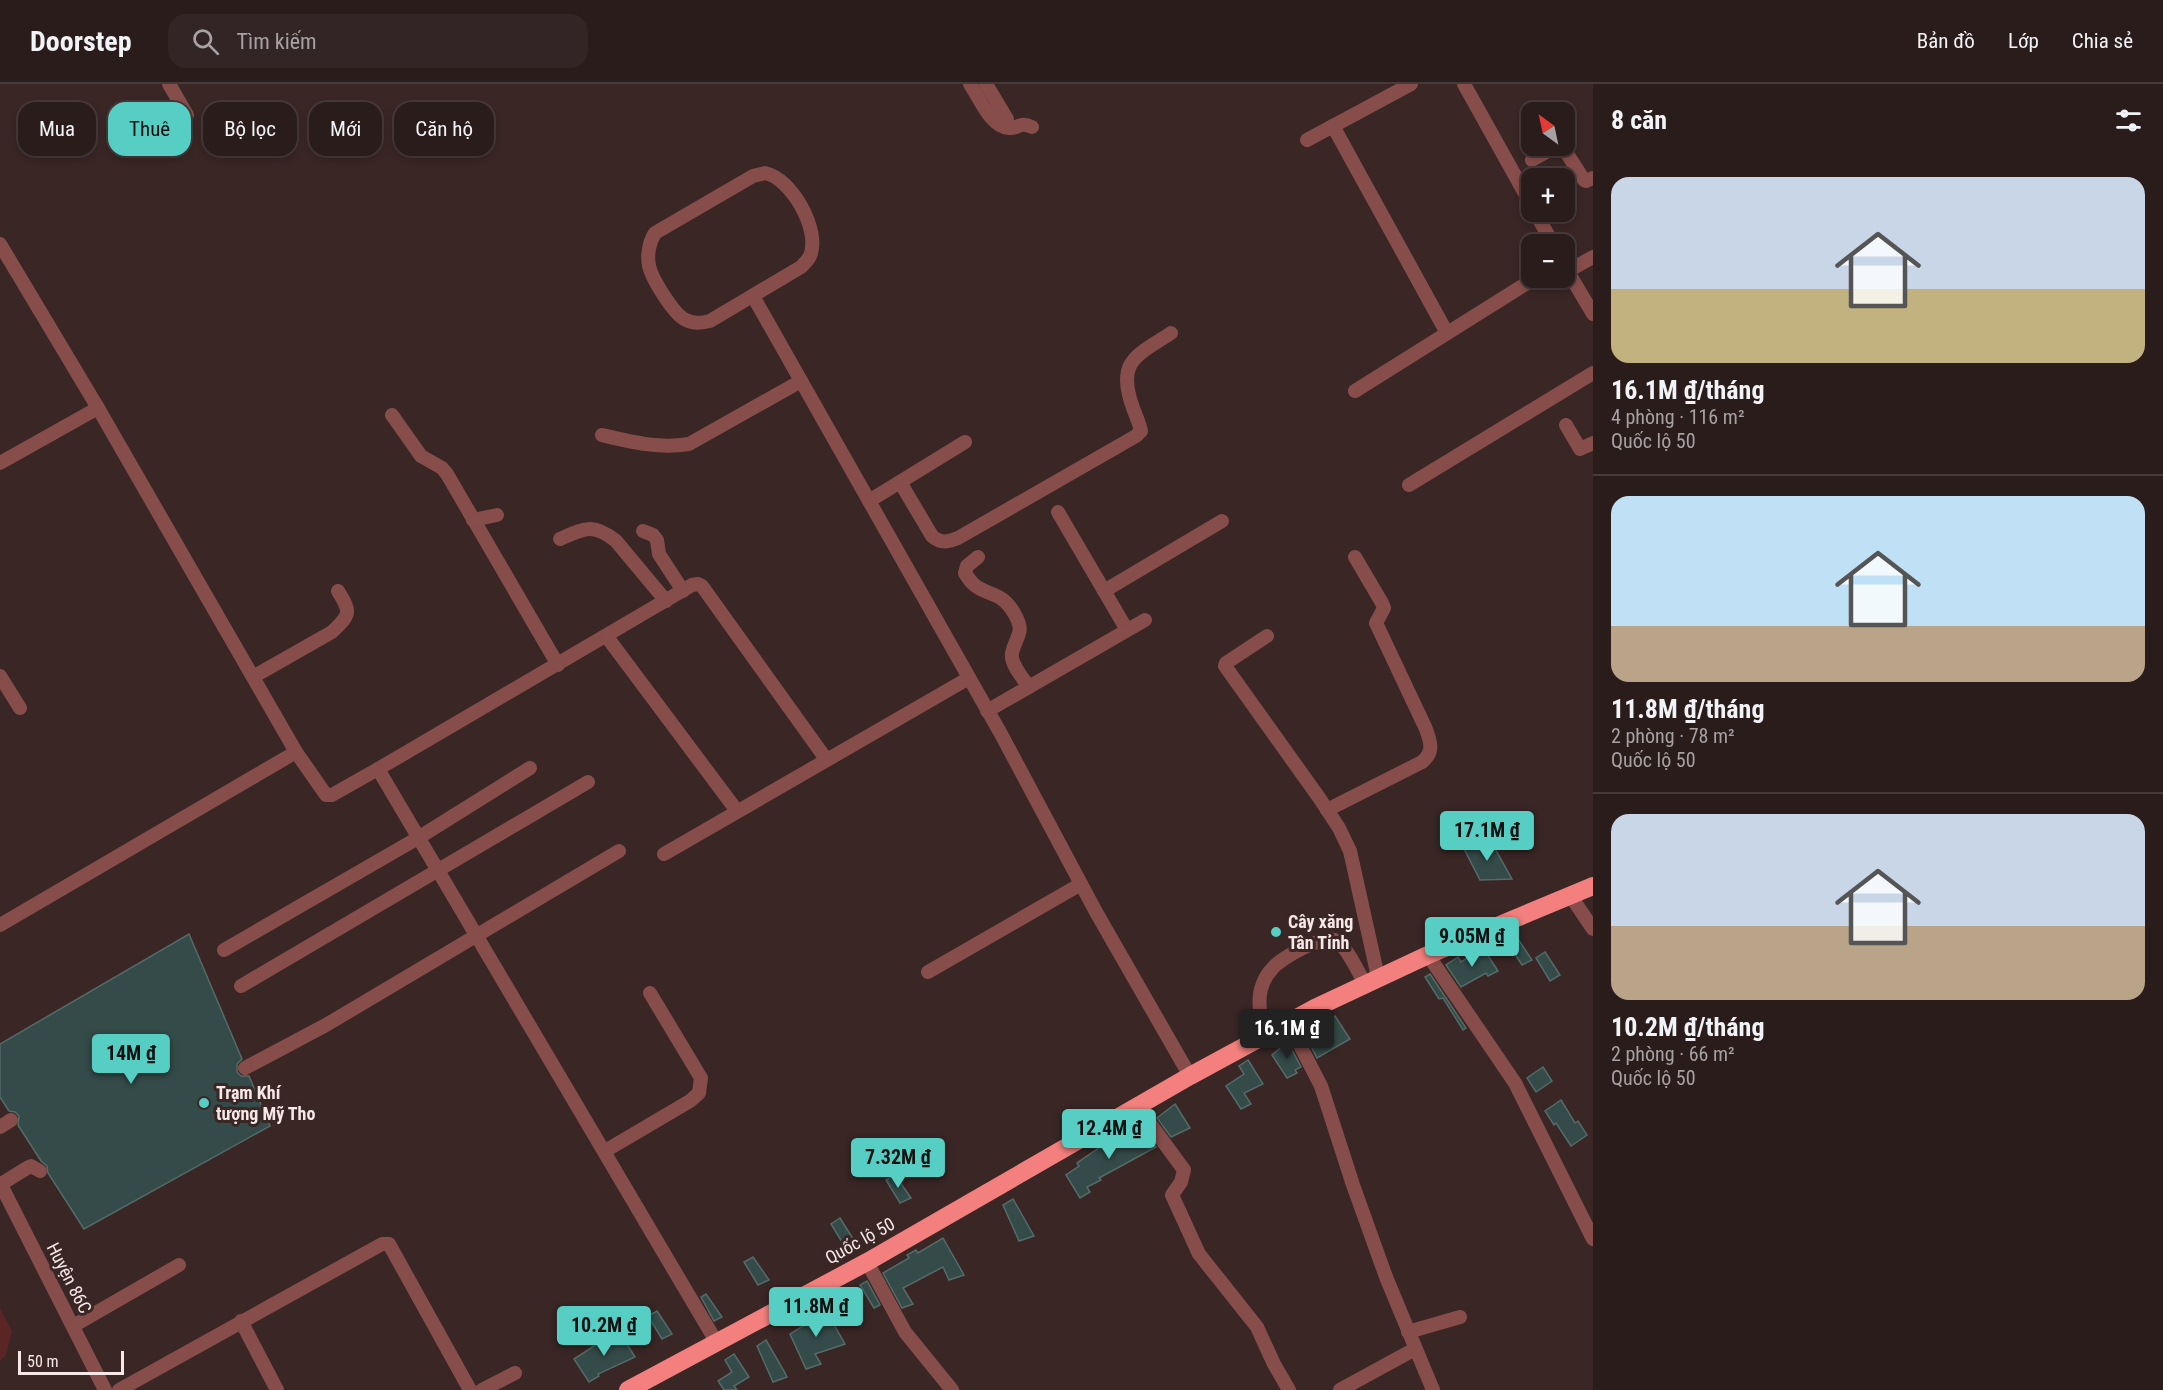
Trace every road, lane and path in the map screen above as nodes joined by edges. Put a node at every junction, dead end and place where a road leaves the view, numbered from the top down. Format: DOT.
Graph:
graph roads {
  1 [pos="169,84"];
  2 [pos="970,84"];
  3 [pos="986,84"];
  4 [pos="1411,84"];
  5 [pos="1464,84"];
  6 [pos="179,102"];
  7 [pos="1006,126"];
  8 [pos="1333,126"];
  9 [pos="1032,127"];
  10 [pos="1307,140"];
  11 [pos="1540,156"];
  12 [pos="1566,156"];
  13 [pos="1512,171"];
  14 [pos="1593,177"];
  15 [pos="1521,187"];
  16 [pos="0,244"];
  17 [pos="1593,257"];
  18 [pos="1575,264"];
  19 [pos="1575,283"];
  20 [pos="1521,287"];
  21 [pos="753,296"];
  22 [pos="1593,314"];
  23 [pos="1171,333"];
  24 [pos="1447,333"];
  25 [pos="1593,373"];
  26 [pos="801,381"];
  27 [pos="1354,391"];
  28 [pos="98,408"];
  29 [pos="392,415"];
  30 [pos="1566,425"];
  31 [pos="602,435"];
  32 [pos="965,442"];
  33 [pos="1593,443"];
  34 [pos="0,464"];
  35 [pos="900,482"];
  36 [pos="1409,485"];
  37 [pos="869,501"];
  38 [pos="1058,512"];
  39 [pos="497,515"];
  40 [pos="473,520"];
  41 [pos="1222,521"];
  42 [pos="644,531"];
  43 [pos="560,539"];
  44 [pos="978,557"];
  45 [pos="1355,557"];
  46 [pos="338,591"];
  47 [pos="683,591"];
  48 [pos="1104,591"];
  49 [pos="666,601"];
  50 [pos="1145,620"];
  51 [pos="1127,630"];
  52 [pos="1267,636"];
  53 [pos="607,637"];
  54 [pos="558,665"];
  55 [pos="0,676"];
  56 [pos="253,677"];
  57 [pos="969,678"];
  58 [pos="1029,687"];
  59 [pos="20,708"];
  60 [pos="987,711"];
  61 [pos="296,752"];
  62 [pos="826,759"];
  63 [pos="530,768"];
  64 [pos="378,769"];
  65 [pos="588,782"];
  66 [pos="1326,810"];
  67 [pos="737,811"];
  68 [pos="418,838"];
  69 [pos="619,851"];
  70 [pos="664,854"];
  71 [pos="437,870"];
  72 [pos="1081,884"];
  73 [pos="1593,886"];
  74 [pos="1570,895"];
  75 [pos="0,925"];
  76 [pos="1593,929"];
  77 [pos="475,937"];
  78 [pos="224,950"];
  79 [pos="1428,955"];
  80 [pos="928,972"];
  81 [pos="1371,981"];
  82 [pos="241,986"];
  83 [pos="651,993"];
  84 [pos="1288,1022"];
  85 [pos="1264,1035"];
  86 [pos="245,1068"];
  87 [pos="1190,1076"];
  88 [pos="1138,1107"];
  89 [pos="605,1151"];
  90 [pos="33,1169"];
  91 [pos="4,1182"];
  92 [pos="1593,1239"];
  93 [pos="867,1262"];
  94 [pos="179,1264"];
  95 [pos="1460,1317"];
  96 [pos="241,1321"];
  97 [pos="73,1326"];
  98 [pos="1408,1332"];
  99 [pos="717,1343"];
  100 [pos="1415,1349"];
  101 [pos="515,1372"];
  102 [pos="105,1390"];
  103 [pos="118,1390"];
  104 [pos="277,1390"];
  105 [pos="470,1390"];
  106 [pos="482,1390"];
  107 [pos="628,1390"];
  108 [pos="952,1390"];
  109 [pos="1290,1390"];
  110 [pos="1340,1390"];
  111 [pos="1432,1390"];
  1 -- 6 [label="street"];
  2 -- 7 [label="street"];
  3 -- 7 [label="street"];
  4 -- 8 [label="street"];
  5 -- 13 [label="street"];
  7 -- 9 [label="street"];
  8 -- 10 [label="street"];
  8 -- 24 [label="street"];
  11 -- 13 [label="street"];
  12 -- 14 [label="street"];
  13 -- 15 [label="street"];
  16 -- 28 [label="street"];
  17 -- 18 [label="street"];
  19 -- 22 [label="street"];
  20 -- 24 [label="street"];
  21 -- 21 [label="street"];
  21 -- 26 [label="street"];
  23 -- 35 [label="street"];
  24 -- 27 [label="street"];
  25 -- 36 [label="street"];
  26 -- 31 [label="street"];
  26 -- 37 [label="street"];
  28 -- 34 [label="street"];
  28 -- 56 [label="street"];
  29 -- 40 [label="street"];
  30 -- 33 [label="street"];
  32 -- 35 [label="street"];
  35 -- 37 [label="street"];
  37 -- 57 [label="street"];
  38 -- 48 [label="street"];
  39 -- 40 [label="street"];
  40 -- 54 [label="street"];
  41 -- 48 [label="street"];
  42 -- 47 [label="street"];
  43 -- 49 [label="street"];
  44 -- 58 [label="street"];
  45 -- 66 [label="street"];
  46 -- 56 [label="street"];
  47 -- 49 [label="street"];
  47 -- 62 [label="street"];
  48 -- 51 [label="street"];
  49 -- 53 [label="street"];
  50 -- 51 [label="street"];
  51 -- 58 [label="street"];
  52 -- 66 [label="street"];
  53 -- 54 [label="street"];
  53 -- 67 [label="street"];
  54 -- 64 [label="street"];
  55 -- 59 [label="street"];
  56 -- 61 [label="street"];
  57 -- 60 [label="street"];
  57 -- 62 [label="street"];
  58 -- 60 [label="street"];
  60 -- 72 [label="street"];
  61 -- 64 [label="street"];
  61 -- 75 [label="street"];
  62 -- 67 [label="street"];
  63 -- 68 [label="street"];
  64 -- 68 [label="street"];
  65 -- 71 [label="street"];
  66 -- 81 [label="street"];
  67 -- 70 [label="street"];
  68 -- 71 [label="street"];
  68 -- 78 [label="street"];
  69 -- 77 [label="street"];
  71 -- 77 [label="street"];
  71 -- 82 [label="street"];
  72 -- 80 [label="street"];
  72 -- 87 [label="street"];
  73 -- 74 [label="highway, Quốc lộ 50"];
  74 -- 76 [label="street"];
  74 -- 79 [label="highway, Quốc lộ 50"];
  77 -- 86 [label="street"];
  77 -- 89 [label="street"];
  79 -- 81 [label="highway, Quốc lộ 50"];
  79 -- 92 [label="street"];
  81 -- 84 [label="highway, Quốc lộ 50"];
  81 -- 85 [label="street"];
  83 -- 89 [label="street"];
  84 -- 85 [label="highway, Quốc lộ 50"];
  84 -- 98 [label="street"];
  85 -- 87 [label="highway, Quốc lộ 50"];
  87 -- 88 [label="highway, Quốc lộ 50"];
  88 -- 93 [label="highway, Quốc lộ 50"];
  88 -- 109 [label="street"];
  89 -- 99 [label="street"];
  90 -- 91 [label="street"];
  91 -- 97 [label="street, Huyện 86C"];
  93 -- 99 [label="highway, Quốc lộ 50"];
  93 -- 108 [label="street"];
  94 -- 97 [label="street"];
  95 -- 98 [label="street"];
  96 -- 103 [label="street"];
  96 -- 104 [label="street"];
  96 -- 105 [label="street"];
  97 -- 102 [label="street, Huyện 86C"];
  98 -- 100 [label="street"];
  99 -- 107 [label="highway, Quốc lộ 50"];
  100 -- 110 [label="street"];
  100 -- 111 [label="street"];
  101 -- 106 [label="street"];
}
